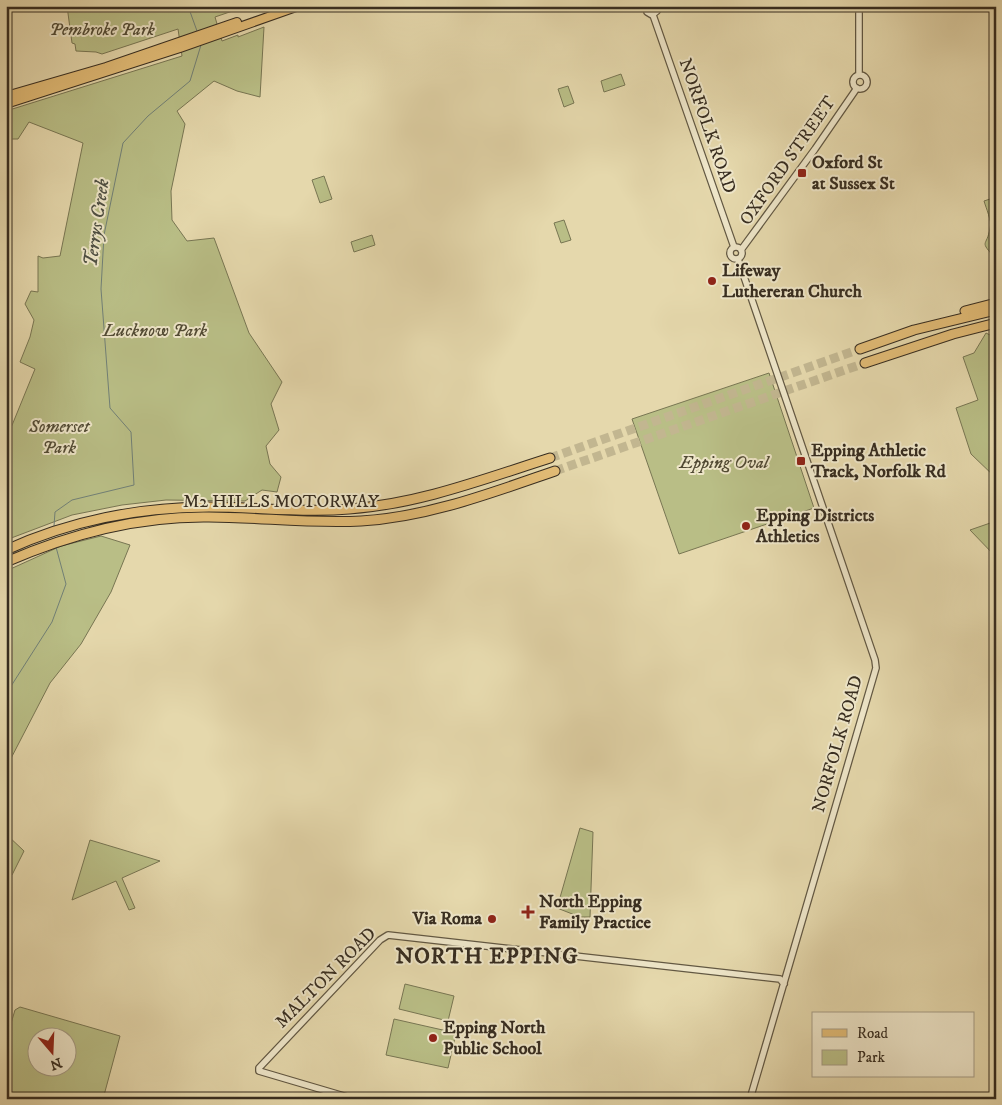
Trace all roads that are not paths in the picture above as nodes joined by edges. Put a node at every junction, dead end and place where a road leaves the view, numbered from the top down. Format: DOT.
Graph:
graph roads {
  1 [pos="284,6"];
  2 [pos="299,6"];
  3 [pos="648,6"];
  4 [pos="655,6"];
  5 [pos="859,6"];
  6 [pos="653,15"];
  7 [pos="223,30"];
  8 [pos="179,45"];
  9 [pos="859,75"];
  10 [pos="857,88"];
  11 [pos="6,96"];
  12 [pos="6,104"];
  13 [pos="734,248"];
  14 [pos="741,250"];
  15 [pos="738,259"];
  16 [pos="996,303"];
  17 [pos="996,310"];
  18 [pos="993,324"];
  19 [pos="914,330"];
  20 [pos="860,349"];
  21 [pos="865,363"];
  22 [pos="550,458"];
  23 [pos="555,471"];
  24 [pos="6,550"];
  25 [pos="6,562"];
  26 [pos="784,984"];
  27 [pos="354,1099"];
  28 [pos="750,1099"];
  1 -- 7 [label="main road"];
  2 -- 7 [label="main road"];
  3 -- 6 [label="street, NORFOLK ROAD"];
  4 -- 6 [label="street"];
  5 -- 9 [label="street"];
  6 -- 13 [label="street, NORFOLK ROAD"];
  7 -- 8 [label="main road"];
  8 -- 11 [label="main road"];
  8 -- 12 [label="main road"];
  9 -- 10 [label="street"];
  9 -- 10 [label="street"];
  10 -- 14 [label="street, OXFORD STREET"];
  13 -- 14 [label="street"];
  13 -- 15 [label="street"];
  14 -- 15 [label="street"];
  15 -- 26 [label="street, NORFOLK ROAD"];
  16 -- 19 [label="highway"];
  17 -- 19 [label="highway"];
  18 -- 21 [label="highway"];
  19 -- 20 [label="highway"];
  22 -- 24 [label="highway, M2 HILLS MOTORWAY"];
  23 -- 25 [label="highway, M2 HILLS MOTORWAY"];
  26 -- 27 [label="street, MALTON ROAD"];
  26 -- 28 [label="street, NORFOLK ROAD"];
}
